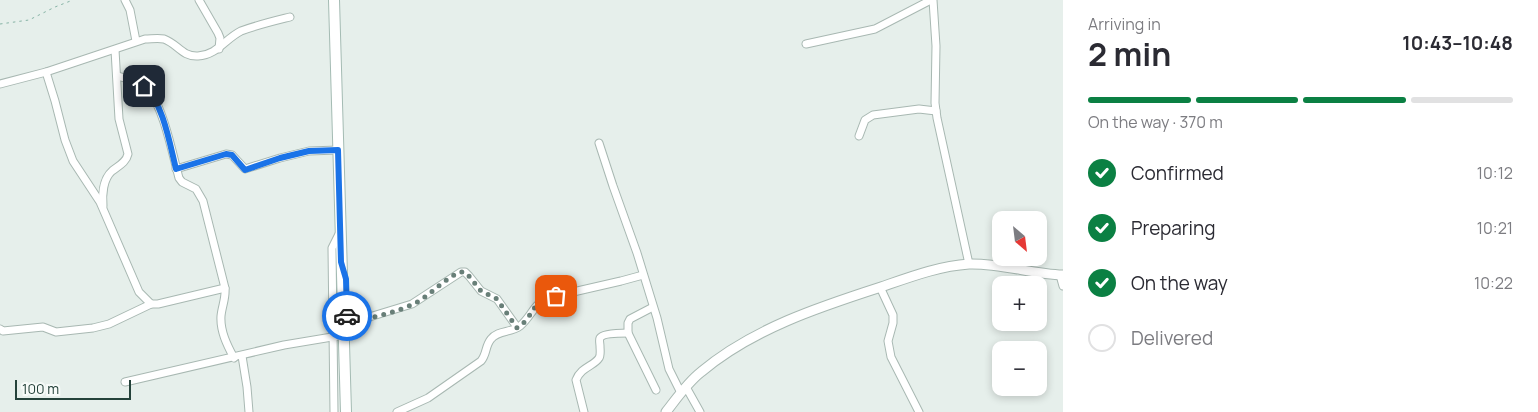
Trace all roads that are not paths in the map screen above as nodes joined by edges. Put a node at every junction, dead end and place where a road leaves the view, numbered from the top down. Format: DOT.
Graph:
graph roads {
  1 [pos="125,0"];
  2 [pos="199,0"];
  3 [pos="334,0"];
  4 [pos="932,0"];
  5 [pos="290,17"];
  6 [pos="136,42"];
  7 [pos="806,44"];
  8 [pos="219,49"];
  9 [pos="115,50"];
  10 [pos="46,72"];
  11 [pos="117,76"];
  12 [pos="0,84"];
  13 [pos="936,111"];
  14 [pos="859,136"];
  15 [pos="599,143"];
  16 [pos="338,150"];
  17 [pos="176,169"];
  18 [pos="104,211"];
  19 [pos="340,231"];
  20 [pos="969,264"];
  21 [pos="643,275"];
  22 [pos="1062,275"];
  23 [pos="1063,286"];
  24 [pos="880,287"];
  25 [pos="225,288"];
  26 [pos="151,304"];
  27 [pos="653,307"];
  28 [pos="517,328"];
  29 [pos="0,329"];
  30 [pos="342,330"];
  31 [pos="628,333"];
  32 [pos="238,357"];
  33 [pos="125,382"];
  34 [pos="656,390"];
  35 [pos="684,390"];
  36 [pos="249,412"];
  37 [pos="334,412"];
  38 [pos="346,412"];
  39 [pos="351,412"];
  40 [pos="397,412"];
  41 [pos="584,412"];
  42 [pos="666,412"];
  43 [pos="700,412"];
  44 [pos="919,412"];
  1 -- 6 [label="street"];
  2 -- 8 [label="street"];
  3 -- 16 [label="main road"];
  4 -- 7 [label="street"];
  4 -- 13 [label="street"];
  5 -- 8 [label="street"];
  6 -- 8 [label="street"];
  6 -- 9 [label="street"];
  9 -- 10 [label="street"];
  9 -- 11 [label="street"];
  10 -- 12 [label="street"];
  10 -- 18 [label="street"];
  11 -- 17 [label="street"];
  11 -- 18 [label="street"];
  13 -- 14 [label="street"];
  13 -- 20 [label="street"];
  15 -- 21 [label="street"];
  16 -- 17 [label="street"];
  16 -- 19 [label="main road"];
  17 -- 25 [label="street"];
  18 -- 26 [label="street"];
  19 -- 30 [label="main road"];
  19 -- 30 [label="street"];
  20 -- 22 [label="street"];
  20 -- 24 [label="street"];
  21 -- 27 [label="street"];
  21 -- 28 [label="street"];
  22 -- 23 [label="street"];
  24 -- 35 [label="street"];
  24 -- 44 [label="street"];
  25 -- 26 [label="street"];
  25 -- 32 [label="street"];
  26 -- 29 [label="street"];
  27 -- 31 [label="street"];
  27 -- 35 [label="street"];
  28 -- 30 [label="street"];
  28 -- 40 [label="street"];
  30 -- 32 [label="street"];
  30 -- 37 [label="street"];
  30 -- 38 [label="main road"];
  30 -- 39 [label="street"];
  31 -- 34 [label="street"];
  31 -- 41 [label="street"];
  32 -- 33 [label="street"];
  32 -- 36 [label="street"];
  35 -- 42 [label="street"];
  35 -- 43 [label="street"];
}
